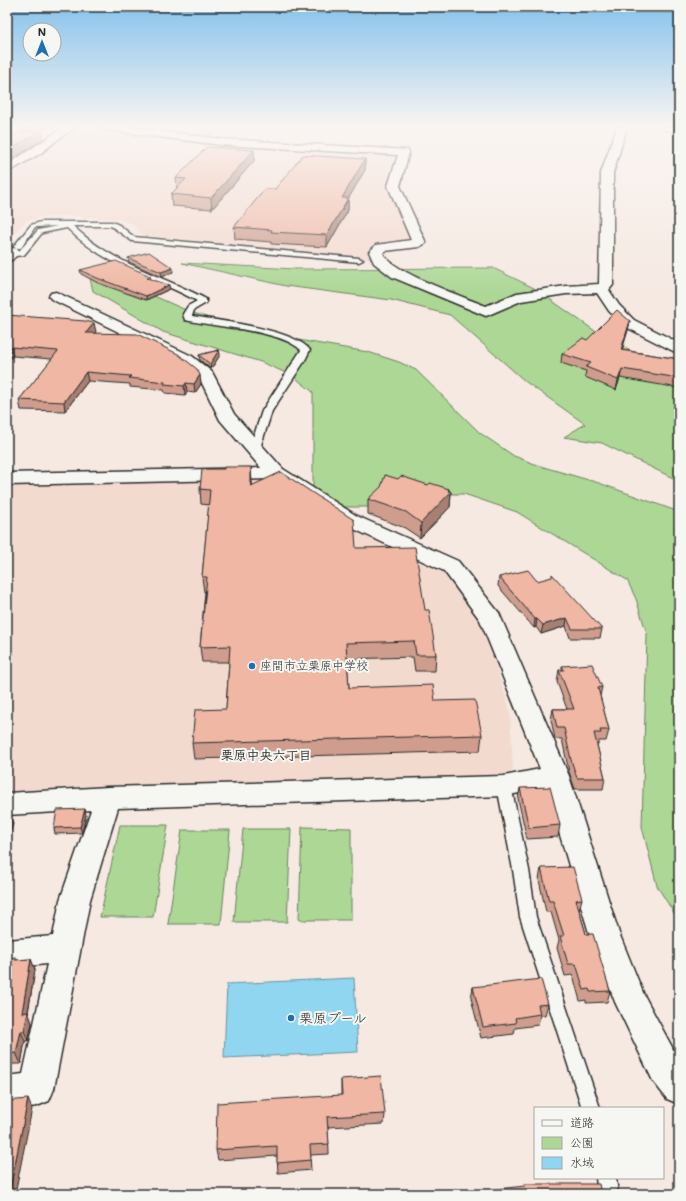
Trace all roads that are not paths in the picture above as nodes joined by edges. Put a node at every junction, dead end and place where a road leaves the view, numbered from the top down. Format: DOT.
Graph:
graph roads {
  1 [pos="395,183"];
  2 [pos="607,183"];
  3 [pos="10,255"];
  4 [pos="359,260"];
  5 [pos="379,260"];
  6 [pos="601,289"];
  7 [pos="56,296"];
  8 [pos="679,349"];
  9 [pos="255,448"];
  10 [pos="276,473"];
  11 [pos="7,479"];
  12 [pos="556,776"];
  13 [pos="504,786"];
  14 [pos="108,798"];
  15 [pos="7,804"];
  16 [pos="65,949"];
  17 [pos="7,954"];
  18 [pos="679,1087"];
  19 [pos="7,1093"];
  20 [pos="591,1107"];
  21 [pos="606,1179"];
  22 [pos="608,1194"];
  1 -- 5 [label="street"];
  2 -- 6 [label="street"];
  3 -- 4 [label="lane"];
  3 -- 9 [label="lane"];
  4 -- 5 [label="street"];
  5 -- 6 [label="street"];
  6 -- 8 [label="street"];
  7 -- 9 [label="street"];
  9 -- 10 [label="street"];
  10 -- 11 [label="street"];
  10 -- 12 [label="street"];
  12 -- 13 [label="street"];
  12 -- 18 [label="street"];
  13 -- 14 [label="street"];
  13 -- 20 [label="lane"];
  14 -- 15 [label="street"];
  14 -- 16 [label="street"];
  16 -- 17 [label="street"];
  16 -- 19 [label="street"];
  21 -- 22 [label="lane"];
}
